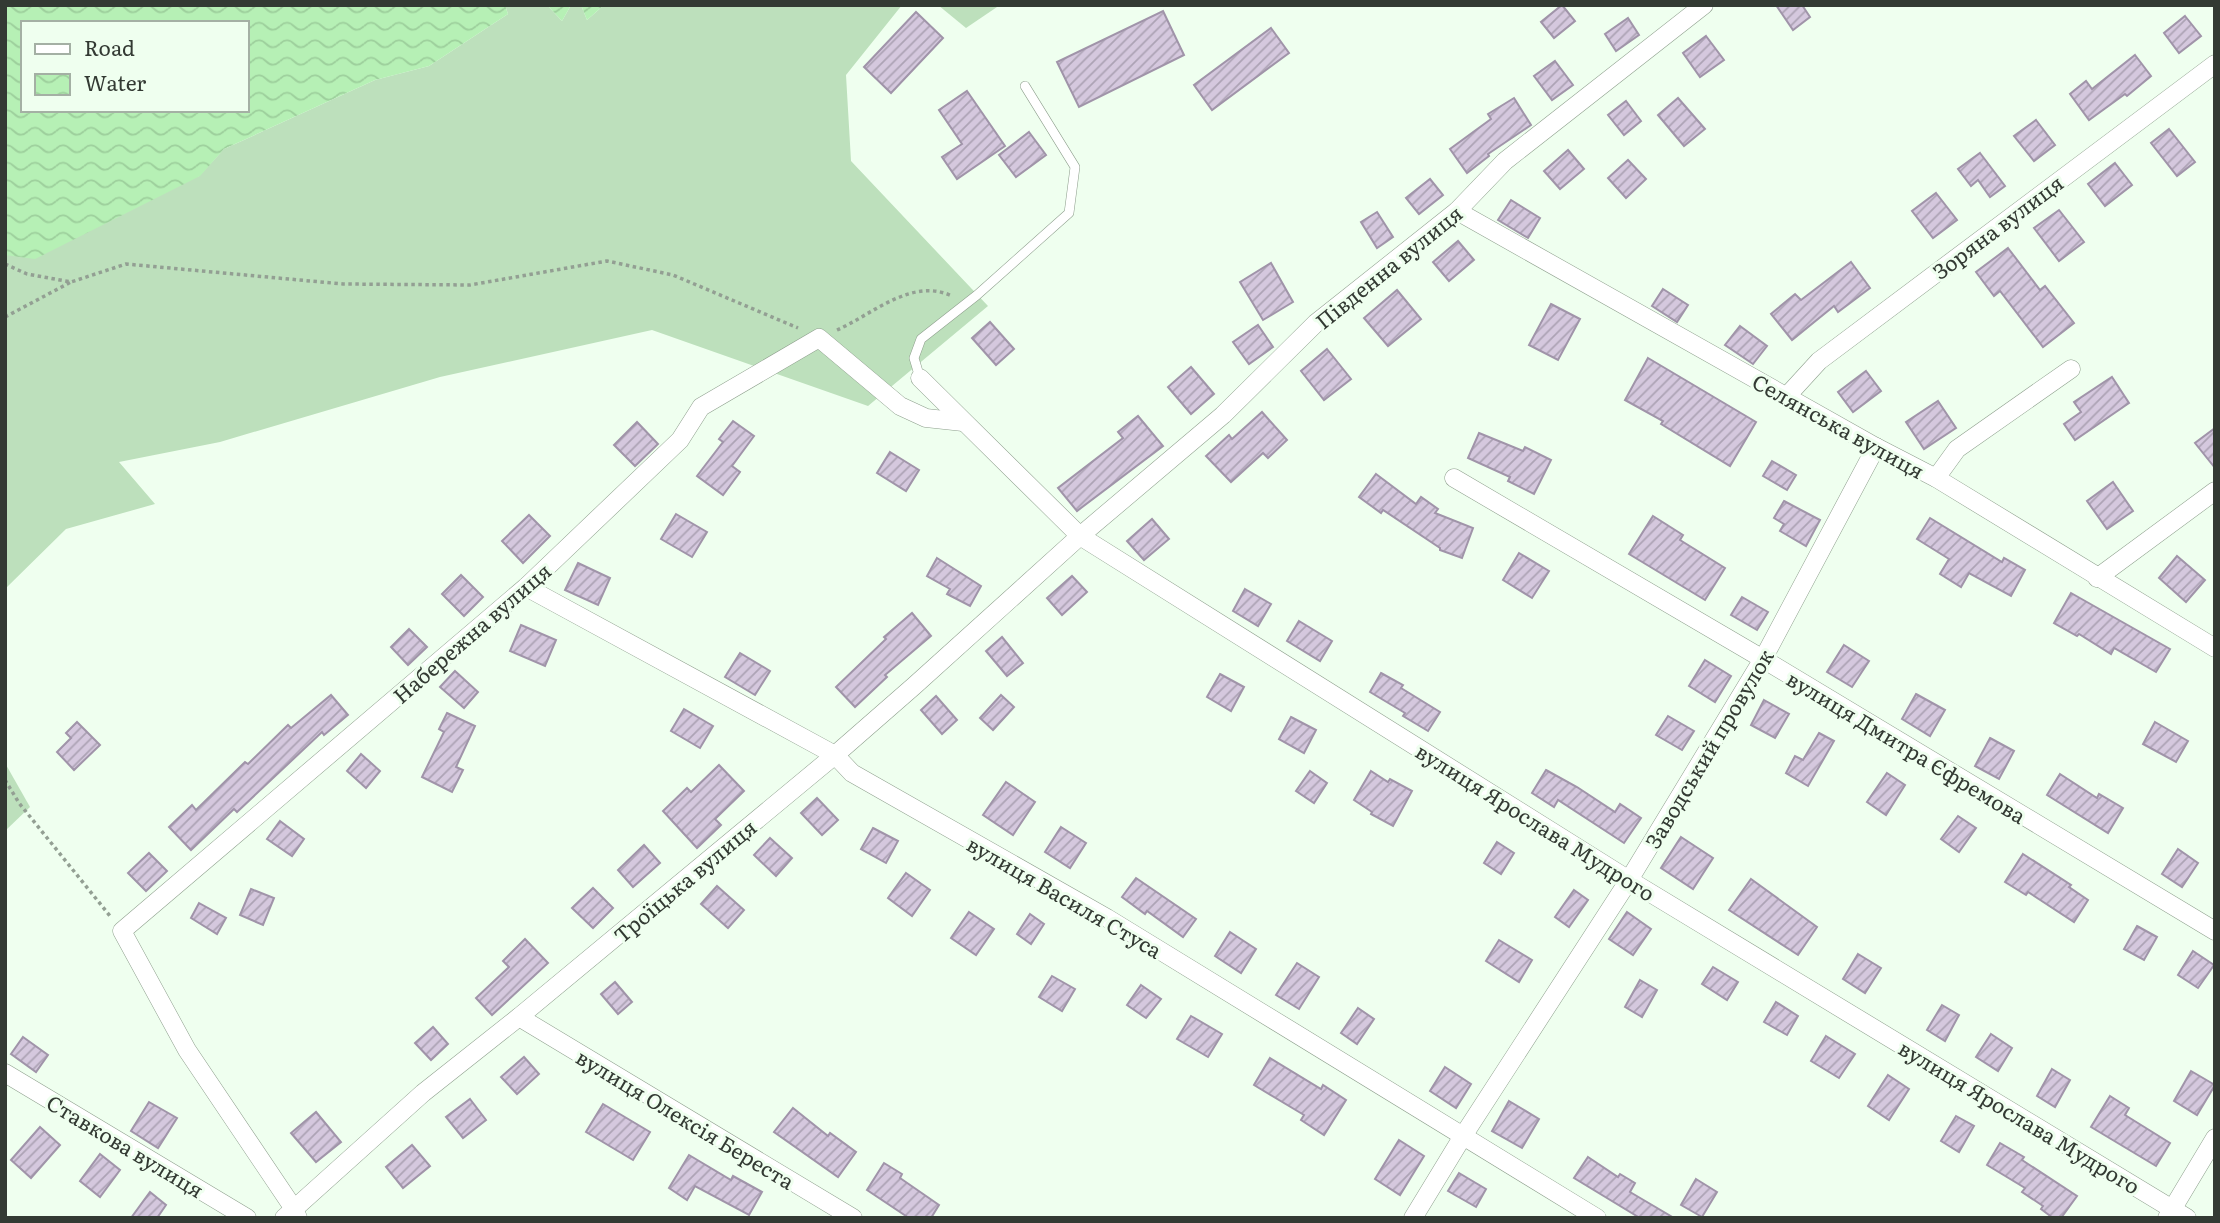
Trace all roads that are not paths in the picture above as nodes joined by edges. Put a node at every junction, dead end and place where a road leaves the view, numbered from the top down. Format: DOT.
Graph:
graph roads {
  1 [pos="1704,5"];
  2 [pos="2215,64"];
  3 [pos="1025,86"];
  4 [pos="1457,211"];
  5 [pos="2071,369"];
  6 [pos="920,378"];
  7 [pos="1787,396"];
  8 [pos="963,422"];
  9 [pos="1876,447"];
  10 [pos="1454,478"];
  11 [pos="1936,478"];
  12 [pos="2215,491"];
  13 [pos="1080,536"];
  14 [pos="2096,578"];
  15 [pos="526,587"];
  16 [pos="2215,649"];
  17 [pos="1763,659"];
  18 [pos="835,755"];
  19 [pos="1629,880"];
  20 [pos="2215,931"];
  21 [pos="519,1017"];
  22 [pos="5,1073"];
  23 [pos="1463,1136"];
  24 [pos="2215,1138"];
  25 [pos="292,1215"];
  26 [pos="2175,1215"];
  27 [pos="247,1218"];
  28 [pos="853,1218"];
  29 [pos="1413,1218"];
  30 [pos="1598,1218"];
  1 -- 4 [label="street, Південна вулиця"];
  2 -- 7 [label="street, Зоряна вулиця"];
  3 -- 6 [label="lane"];
  4 -- 7 [label="street, Селянська вулиця"];
  4 -- 13 [label="street, Південна вулиця"];
  5 -- 11 [label="street"];
  6 -- 8 [label="street, вулиця Ярослава Мудрого"];
  7 -- 9 [label="street, Селянська вулиця"];
  8 -- 13 [label="street, вулиця Ярослава Мудрого"];
  8 -- 15 [label="street, Набережна вулиця"];
  9 -- 11 [label="street, Селянська вулиця"];
  9 -- 17 [label="street, Заводський провулок"];
  10 -- 17 [label="street, вулиця Дмитра Єфремова"];
  11 -- 14 [label="street, Селянська вулиця"];
  12 -- 14 [label="street"];
  13 -- 18 [label="street, Троїцька вулиця"];
  13 -- 19 [label="street, вулиця Ярослава Мудрого"];
  14 -- 16 [label="street, Селянська вулиця"];
  15 -- 18 [label="street, вулиця Василя Стуса"];
  15 -- 25 [label="street, Набережна вулиця"];
  17 -- 19 [label="street, Заводський провулок"];
  17 -- 20 [label="street, вулиця Дмитра Єфремова"];
  18 -- 21 [label="street, Троїцька вулиця"];
  18 -- 23 [label="street, вулиця Василя Стуса"];
  19 -- 23 [label="street, Заводський провулок"];
  19 -- 26 [label="street, вулиця Ярослава Мудрого"];
  21 -- 25 [label="street, Троїцька вулиця"];
  21 -- 28 [label="street, вулиця Олексія Береста"];
  22 -- 27 [label="street, Ставкова вулиця"];
  23 -- 29 [label="street, Заводський провулок"];
  23 -- 30 [label="street, вулиця Василя Стуса"];
  24 -- 26 [label="street"];
}
